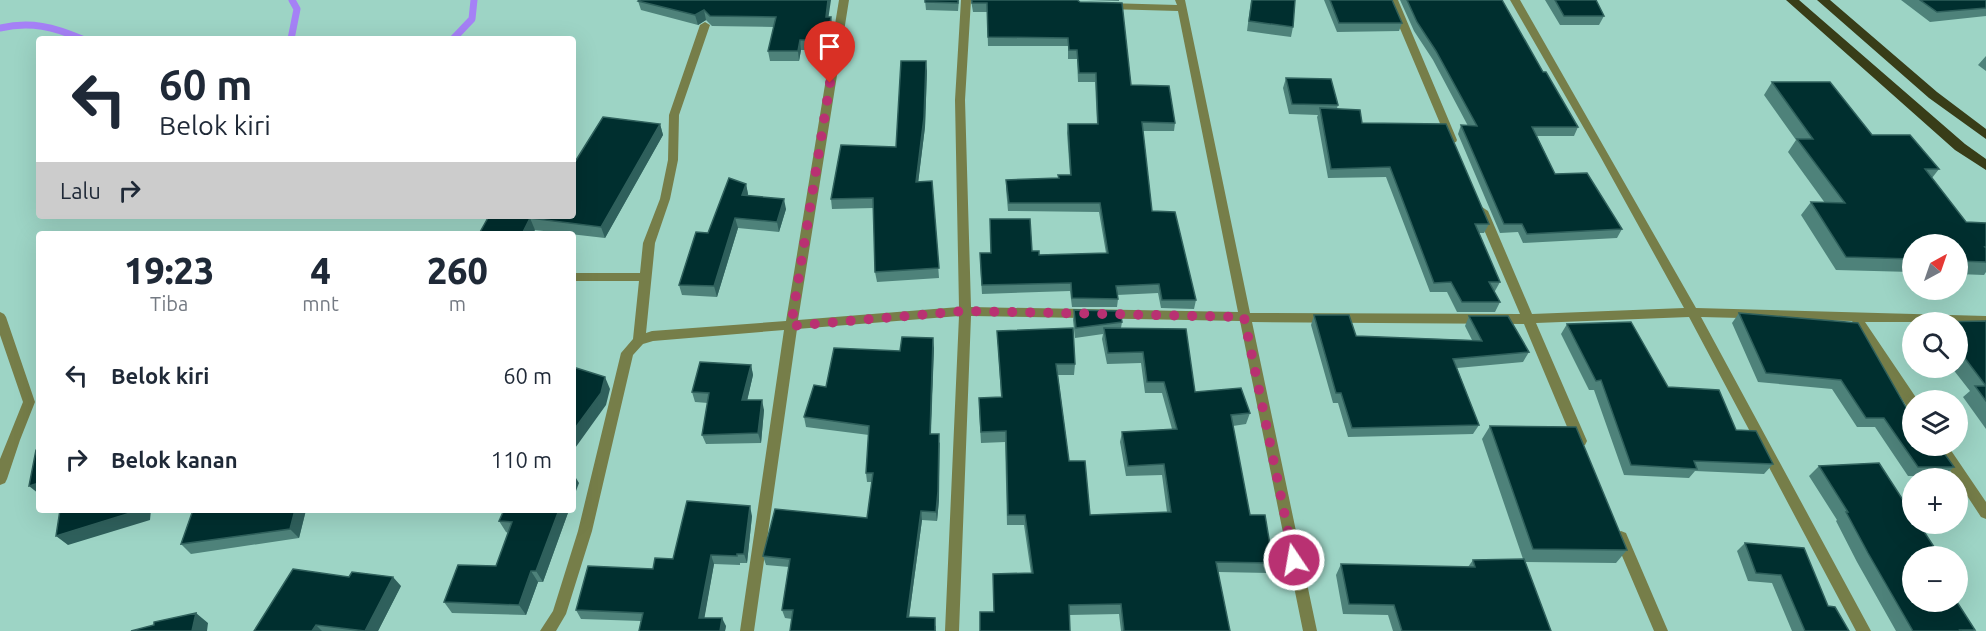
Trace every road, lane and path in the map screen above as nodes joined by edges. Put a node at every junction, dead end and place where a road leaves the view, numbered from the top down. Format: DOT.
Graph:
graph roads {
  1 [pos="844,0"];
  2 [pos="966,0"];
  3 [pos="1393,0"];
  4 [pos="1515,0"];
  5 [pos="1792,0"];
  6 [pos="1823,0"];
  7 [pos="1180,4"];
  8 [pos="1102,5"];
  9 [pos="705,25"];
  10 [pos="1986,135"];
  11 [pos="1458,155"];
  12 [pos="1986,166"];
  13 [pos="1477,199"];
  14 [pos="576,277"];
  15 [pos="645,277"];
  16 [pos="965,311"];
  17 [pos="1695,312"];
  18 [pos="0,317"];
  19 [pos="1244,317"];
  20 [pos="1856,318"];
  21 [pos="1528,319"];
  22 [pos="1986,321"];
  23 [pos="791,326"];
  24 [pos="639,341"];
  25 [pos="1903,390"];
  26 [pos="1948,456"];
  27 [pos="1587,459"];
  28 [pos="0,479"];
  29 [pos="1986,513"];
  30 [pos="1615,523"];
  31 [pos="547,631"];
  32 [pos="747,631"];
  33 [pos="952,631"];
  34 [pos="1310,631"];
  35 [pos="1661,631"];
  36 [pos="1864,631"];
  1 -- 23 [label="street"];
  2 -- 16 [label="street"];
  3 -- 11 [label="street"];
  4 -- 17 [label="street"];
  5 -- 12 [label="main road"];
  6 -- 10 [label="main road"];
  7 -- 8 [label="street"];
  7 -- 19 [label="street"];
  9 -- 15 [label="street"];
  13 -- 21 [label="street"];
  14 -- 15 [label="street"];
  15 -- 24 [label="street"];
  16 -- 19 [label="street"];
  16 -- 23 [label="street"];
  16 -- 33 [label="street"];
  17 -- 20 [label="street"];
  17 -- 21 [label="street"];
  17 -- 36 [label="street"];
  18 -- 28 [label="street"];
  19 -- 21 [label="street"];
  19 -- 34 [label="street"];
  20 -- 22 [label="street"];
  20 -- 25 [label="street"];
  21 -- 27 [label="street"];
  23 -- 24 [label="street"];
  23 -- 32 [label="street"];
  24 -- 31 [label="street"];
  26 -- 29 [label="street"];
  30 -- 35 [label="street"];
}
